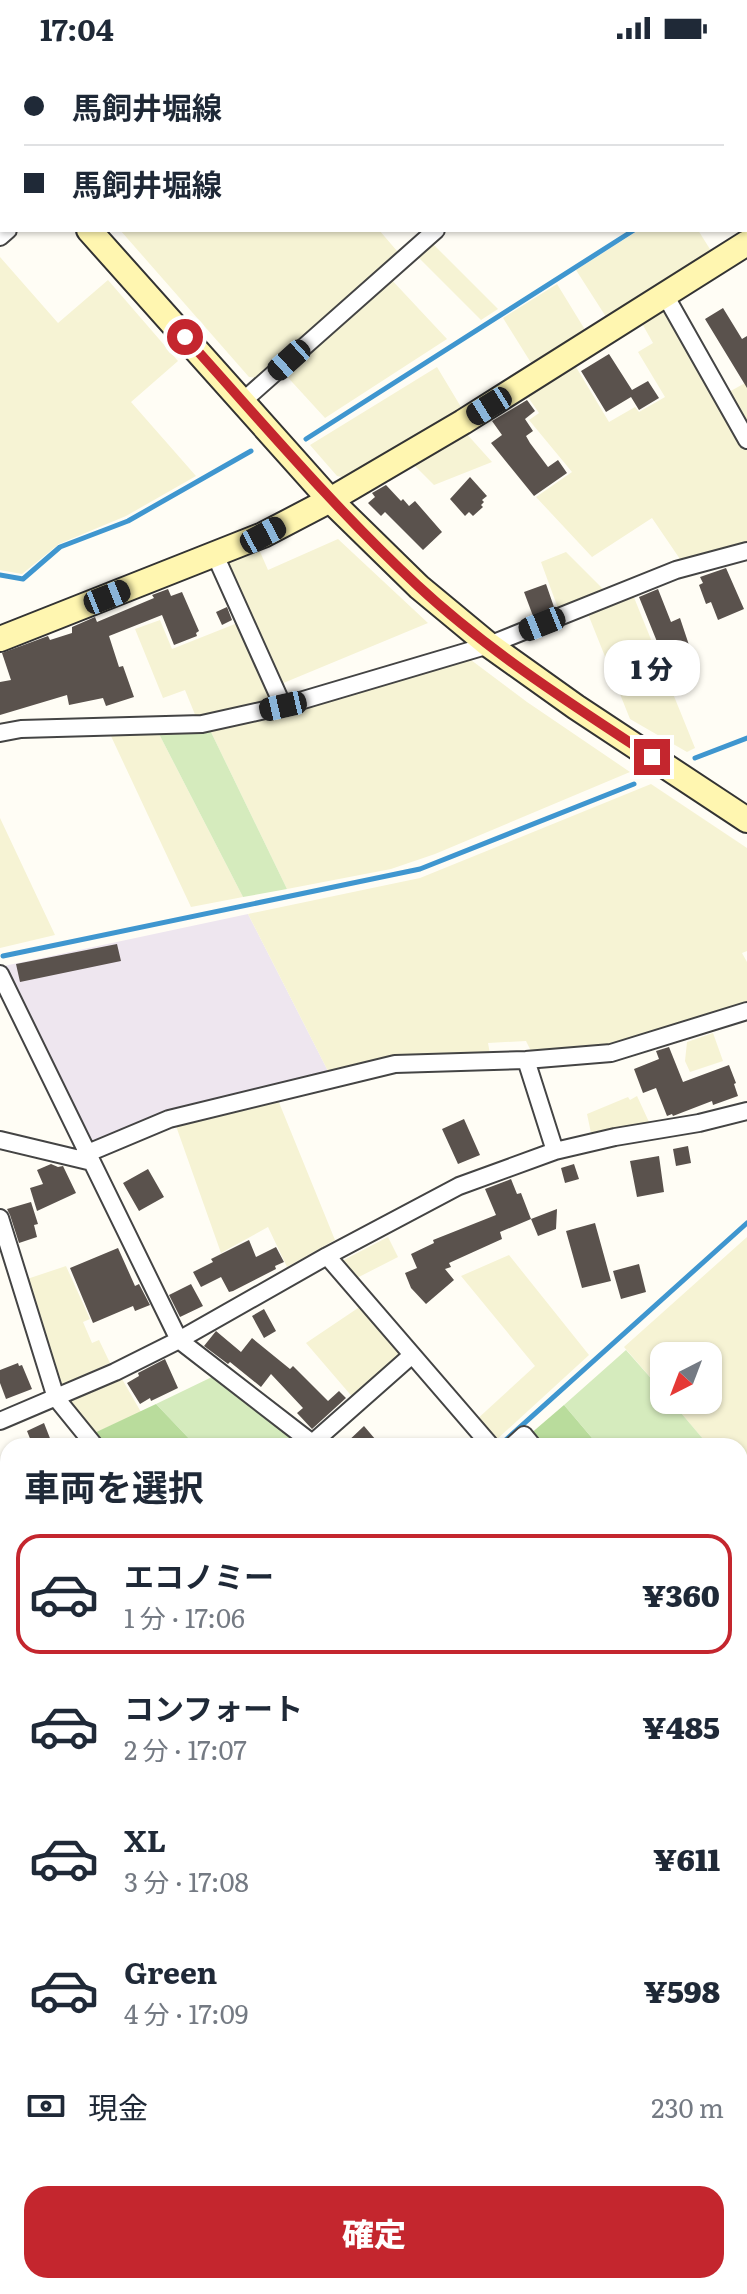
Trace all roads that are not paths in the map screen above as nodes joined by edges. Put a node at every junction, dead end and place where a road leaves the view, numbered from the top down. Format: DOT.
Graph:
graph roads {
  1 [pos="91,232"];
  2 [pos="434,232"];
  3 [pos="744,250"];
  4 [pos="665,295"];
  5 [pos="243,401"];
  6 [pos="747,440"];
  7 [pos="330,500"];
  8 [pos="747,551"];
  9 [pos="215,555"];
  10 [pos="0,639"];
  11 [pos="489,645"];
  12 [pos="283,706"];
  13 [pos="0,733"];
  14 [pos="747,820"];
  15 [pos="0,974"];
  16 [pos="747,1011"];
  17 [pos="526,1060"];
  18 [pos="747,1111"];
  19 [pos="0,1140"];
  20 [pos="555,1151"];
  21 [pos="90,1157"];
  22 [pos="0,1218"];
  23 [pos="327,1256"];
  24 [pos="179,1340"];
  25 [pos="412,1355"];
  26 [pos="56,1398"];
  27 [pos="0,1421"];
  28 [pos="88,1438"];
  29 [pos="304,1438"];
  30 [pos="321,1438"];
  31 [pos="484,1438"];
  1 -- 5 [label="main road"];
  2 -- 5 [label="street"];
  3 -- 4 [label="main road"];
  4 -- 6 [label="street"];
  4 -- 7 [label="main road"];
  5 -- 7 [label="main road"];
  7 -- 9 [label="main road"];
  7 -- 11 [label="main road"];
  8 -- 11 [label="street"];
  9 -- 10 [label="main road"];
  9 -- 12 [label="street"];
  11 -- 12 [label="street"];
  11 -- 14 [label="main road"];
  12 -- 13 [label="street"];
  15 -- 21 [label="street"];
  16 -- 17 [label="street"];
  17 -- 20 [label="street"];
  17 -- 21 [label="street"];
  18 -- 20 [label="street"];
  19 -- 21 [label="street"];
  20 -- 23 [label="street"];
  21 -- 24 [label="street"];
  22 -- 26 [label="street"];
  23 -- 24 [label="street"];
  23 -- 25 [label="street"];
  24 -- 26 [label="street"];
  24 -- 29 [label="street"];
  25 -- 30 [label="street"];
  25 -- 31 [label="street"];
  26 -- 27 [label="street"];
  26 -- 28 [label="street"];
}
